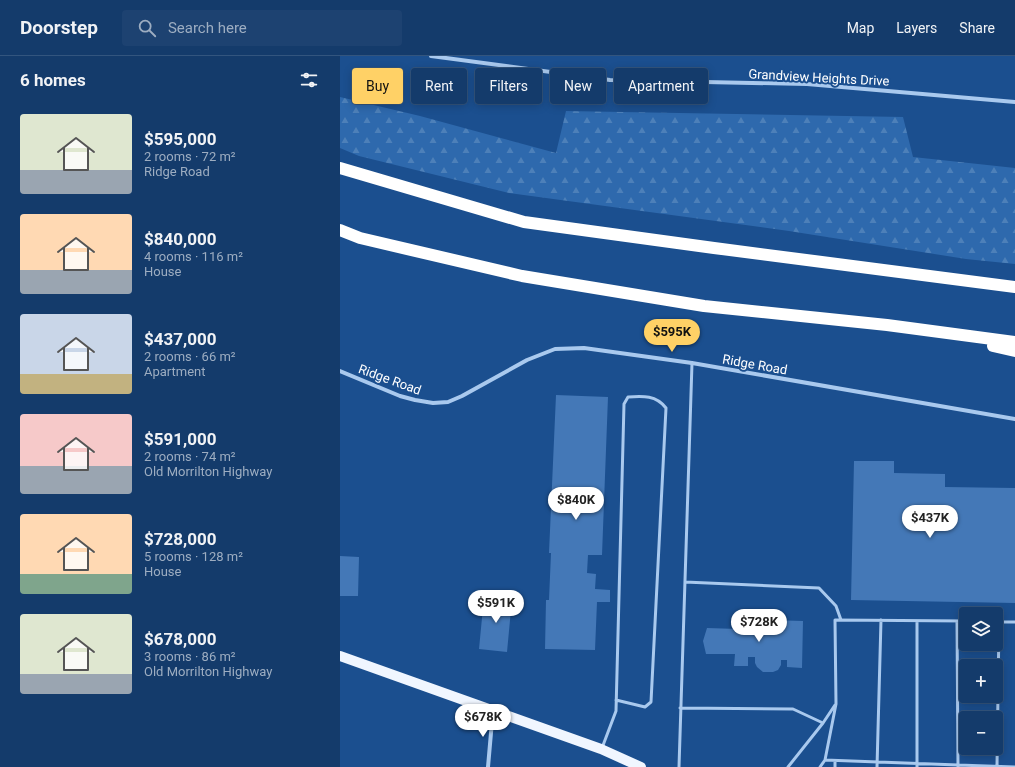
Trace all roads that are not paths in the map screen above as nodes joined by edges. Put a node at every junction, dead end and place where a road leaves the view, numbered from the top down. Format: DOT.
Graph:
graph roads {
  1 [pos="431,56"];
  2 [pos="1015,102"];
  3 [pos="340,168"];
  4 [pos="340,230"];
  5 [pos="1015,286"];
  6 [pos="887,325"];
  7 [pos="1015,342"];
  8 [pos="1015,351"];
  9 [pos="692,363"];
  10 [pos="340,371"];
  11 [pos="1015,419"];
  12 [pos="685,582"];
  13 [pos="841,620"];
  14 [pos="881,620"];
  15 [pos="917,621"];
  16 [pos="957,621"];
  17 [pos="1003,622"];
  18 [pos="1015,622"];
  19 [pos="998,651"];
  20 [pos="340,656"];
  21 [pos="616,700"];
  22 [pos="836,704"];
  23 [pos="680,708"];
  24 [pos="493,710"];
  25 [pos="823,723"];
  26 [pos="601,749"];
  27 [pos="825,760"];
  28 [pos="835,761"];
  29 [pos="877,762"];
  30 [pos="917,765"];
  31 [pos="958,766"];
  32 [pos="997,766"];
  33 [pos="1015,766"];
  34 [pos="488,767"];
  35 [pos="641,767"];
  36 [pos="679,767"];
  37 [pos="788,767"];
  38 [pos="820,767"];
  39 [pos="835,767"];
  40 [pos="877,767"];
  1 -- 2 [label="street, Grandview Heights Drive"];
  3 -- 5 [label="highway"];
  4 -- 6 [label="highway"];
  6 -- 7 [label="highway"];
  6 -- 8 [label="highway"];
  9 -- 10 [label="street, Ridge Road"];
  9 -- 11 [label="street, Ridge Road"];
  9 -- 12 [label="lane"];
  12 -- 13 [label="lane"];
  12 -- 23 [label="lane"];
  13 -- 14 [label="lane"];
  13 -- 22 [label="lane"];
  14 -- 15 [label="lane"];
  14 -- 29 [label="lane"];
  15 -- 16 [label="lane"];
  15 -- 30 [label="lane"];
  16 -- 31 [label="lane"];
  17 -- 18 [label="lane"];
  19 -- 32 [label="lane"];
  20 -- 24 [label="main road"];
  21 -- 21 [label="lane"];
  21 -- 26 [label="lane"];
  22 -- 25 [label="lane"];
  22 -- 27 [label="lane"];
  23 -- 25 [label="lane"];
  23 -- 36 [label="lane"];
  24 -- 26 [label="main road"];
  24 -- 34 [label="street"];
  25 -- 37 [label="lane"];
  26 -- 35 [label="main road"];
  27 -- 28 [label="lane"];
  27 -- 38 [label="lane"];
  28 -- 29 [label="lane"];
  28 -- 39 [label="lane"];
  29 -- 30 [label="lane"];
  29 -- 40 [label="lane"];
  30 -- 31 [label="lane"];
  31 -- 32 [label="lane"];
  32 -- 33 [label="lane"];
}
